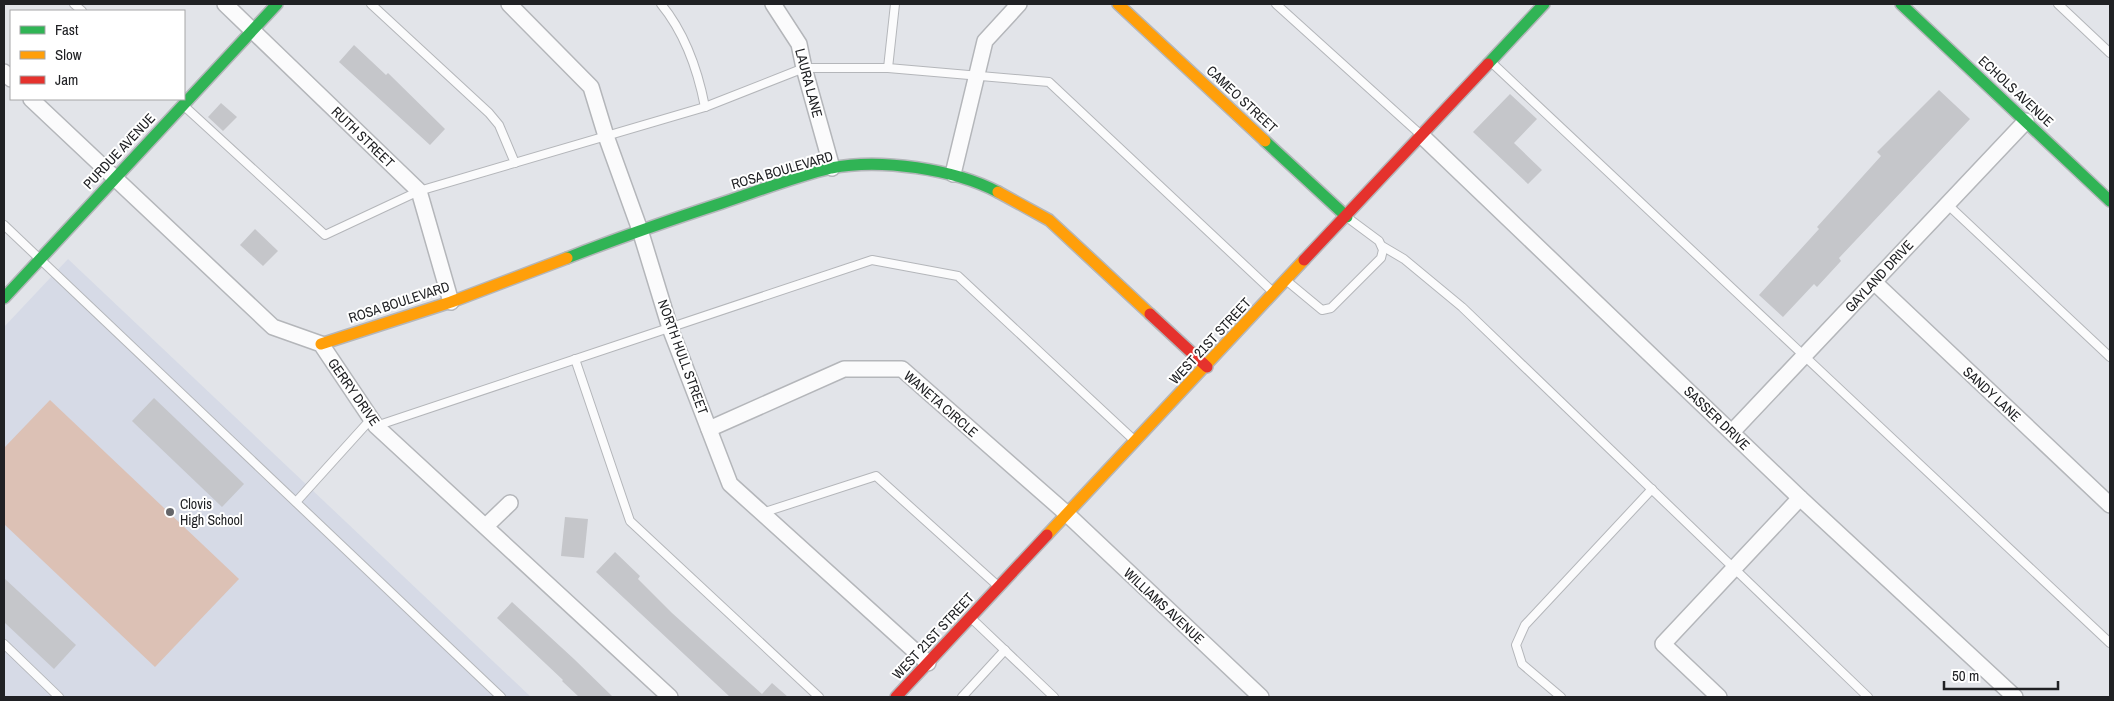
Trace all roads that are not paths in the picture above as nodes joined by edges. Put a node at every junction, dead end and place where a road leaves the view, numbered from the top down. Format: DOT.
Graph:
graph roads {
  1 [pos="225,4"];
  2 [pos="277,4"];
  3 [pos="371,4"];
  4 [pos="509,4"];
  5 [pos="661,4"];
  6 [pos="773,4"];
  7 [pos="895,4"];
  8 [pos="1019,4"];
  9 [pos="1118,4"];
  10 [pos="1276,4"];
  11 [pos="1544,4"];
  12 [pos="1901,4"];
  13 [pos="2058,4"];
  14 [pos="253,30"];
  15 [pos="2110,53"];
  16 [pos="1490,61"];
  17 [pos="804,68"];
  18 [pos="888,68"];
  19 [pos="977,77"];
  20 [pos="185,97"];
  21 [pos="32,100"];
  22 [pos="180,102"];
  23 [pos="705,107"];
  24 [pos="2026,121"];
  25 [pos="606,136"];
  26 [pos="1422,136"];
  27 [pos="515,163"];
  28 [pos="832,168"];
  29 [pos="953,174"];
  30 [pos="114,178"];
  31 [pos="419,191"];
  32 [pos="2110,201"];
  33 [pos="1947,204"];
  34 [pos="1347,217"];
  35 [pos="4,225"];
  36 [pos="640,230"];
  37 [pos="1382,246"];
  38 [pos="40,259"];
  39 [pos="1287,281"];
  40 [pos="1874,282"];
  41 [pos="1275,293"];
  42 [pos="4,298"];
  43 [pos="450,302"];
  44 [pos="670,328"];
  45 [pos="320,344"];
  46 [pos="1804,354"];
  47 [pos="2110,358"];
  48 [pos="575,359"];
  49 [pos="1207,366"];
  50 [pos="373,422"];
  51 [pos="709,428"];
  52 [pos="1732,432"];
  53 [pos="1135,441"];
  54 [pos="1652,489"];
  55 [pos="1800,498"];
  56 [pos="296,502"];
  57 [pos="510,503"];
  58 [pos="2110,505"];
  59 [pos="762,513"];
  60 [pos="1067,514"];
  61 [pos="486,526"];
  62 [pos="1734,569"];
  63 [pos="1000,588"];
  64 [pos="972,618"];
  65 [pos="2110,643"];
  66 [pos="4,644"];
  67 [pos="1005,650"];
  68 [pos="928,663"];
  69 [pos="59,697"];
  70 [pos="501,697"];
  71 [pos="670,697"];
  72 [pos="819,697"];
  73 [pos="896,697"];
  74 [pos="962,697"];
  75 [pos="1054,697"];
  76 [pos="1261,697"];
  77 [pos="1561,697"];
  78 [pos="1719,697"];
  79 [pos="1868,697"];
  80 [pos="2015,697"];
  1 -- 14 [label="street, RUTH STREET"];
  2 -- 14 [label="street, PURDUE AVENUE"];
  3 -- 27 [label="lane"];
  4 -- 25 [label="street, NORTH HULL STREET"];
  5 -- 23 [label="lane"];
  6 -- 17 [label="street, LAURA LANE"];
  7 -- 18 [label="lane"];
  8 -- 19 [label="street"];
  9 -- 34 [label="street, CAMEO STREET"];
  10 -- 26 [label="lane"];
  11 -- 16 [label="street, WEST 21ST STREET"];
  12 -- 24 [label="street, ECHOLS AVENUE"];
  13 -- 15 [label="lane"];
  14 -- 20 [label="street, PURDUE AVENUE"];
  14 -- 31 [label="street, RUTH STREET"];
  16 -- 26 [label="street, WEST 21ST STREET"];
  16 -- 46 [label="lane"];
  17 -- 18 [label="lane"];
  17 -- 23 [label="lane"];
  17 -- 28 [label="street, LAURA LANE"];
  18 -- 19 [label="lane"];
  19 -- 29 [label="street"];
  19 -- 41 [label="lane"];
  21 -- 30 [label="street, GERRY DRIVE"];
  22 -- 30 [label="street, PURDUE AVENUE"];
  22 -- 31 [label="lane"];
  23 -- 25 [label="lane"];
  24 -- 32 [label="street, ECHOLS AVENUE"];
  24 -- 33 [label="street, GAYLAND DRIVE"];
  25 -- 27 [label="lane"];
  25 -- 36 [label="street, NORTH HULL STREET"];
  26 -- 34 [label="street, WEST 21ST STREET"];
  26 -- 52 [label="street, SASSER DRIVE"];
  27 -- 31 [label="lane"];
  28 -- 29 [label="street, ROSA BOULEVARD"];
  28 -- 36 [label="street, ROSA BOULEVARD"];
  29 -- 49 [label="street, ROSA BOULEVARD"];
  30 -- 38 [label="street, PURDUE AVENUE"];
  30 -- 45 [label="street, GERRY DRIVE"];
  31 -- 43 [label="street"];
  33 -- 40 [label="street, GAYLAND DRIVE"];
  33 -- 47 [label="lane"];
  34 -- 37 [label="lane"];
  34 -- 39 [label="street, WEST 21ST STREET"];
  35 -- 38 [label="lane"];
  36 -- 43 [label="street, ROSA BOULEVARD"];
  36 -- 44 [label="street, NORTH HULL STREET"];
  37 -- 39 [label="lane"];
  37 -- 54 [label="lane"];
  38 -- 42 [label="street, PURDUE AVENUE"];
  38 -- 56 [label="lane"];
  39 -- 41 [label="street, WEST 21ST STREET"];
  40 -- 46 [label="street, GAYLAND DRIVE"];
  40 -- 58 [label="street, SANDY LANE"];
  41 -- 49 [label="street, WEST 21ST STREET"];
  43 -- 45 [label="street, ROSA BOULEVARD"];
  44 -- 48 [label="lane"];
  44 -- 51 [label="street, NORTH HULL STREET"];
  44 -- 53 [label="lane"];
  45 -- 50 [label="street, GERRY DRIVE"];
  46 -- 52 [label="street, GAYLAND DRIVE"];
  46 -- 65 [label="lane"];
  48 -- 50 [label="lane"];
  48 -- 72 [label="lane"];
  49 -- 53 [label="street, WEST 21ST STREET"];
  50 -- 56 [label="lane"];
  50 -- 61 [label="street, GERRY DRIVE"];
  51 -- 59 [label="street, NORTH HULL STREET"];
  51 -- 60 [label="street, WANETA CIRCLE"];
  52 -- 55 [label="street, SASSER DRIVE"];
  53 -- 60 [label="street, WEST 21ST STREET"];
  54 -- 62 [label="lane"];
  54 -- 77 [label="lane"];
  55 -- 62 [label="street"];
  55 -- 80 [label="street, SASSER DRIVE"];
  56 -- 70 [label="lane"];
  57 -- 61 [label="street"];
  59 -- 63 [label="lane"];
  59 -- 68 [label="street, NORTH HULL STREET"];
  60 -- 63 [label="street, WEST 21ST STREET"];
  60 -- 76 [label="street, WILLIAMS AVENUE"];
  61 -- 71 [label="street, GERRY DRIVE"];
  62 -- 78 [label="street"];
  62 -- 79 [label="lane"];
  63 -- 64 [label="street, WEST 21ST STREET"];
  64 -- 67 [label="lane"];
  64 -- 68 [label="street, WEST 21ST STREET"];
  66 -- 69 [label="lane"];
  67 -- 74 [label="lane"];
  67 -- 75 [label="lane"];
  68 -- 73 [label="street, WEST 21ST STREET"];
}
